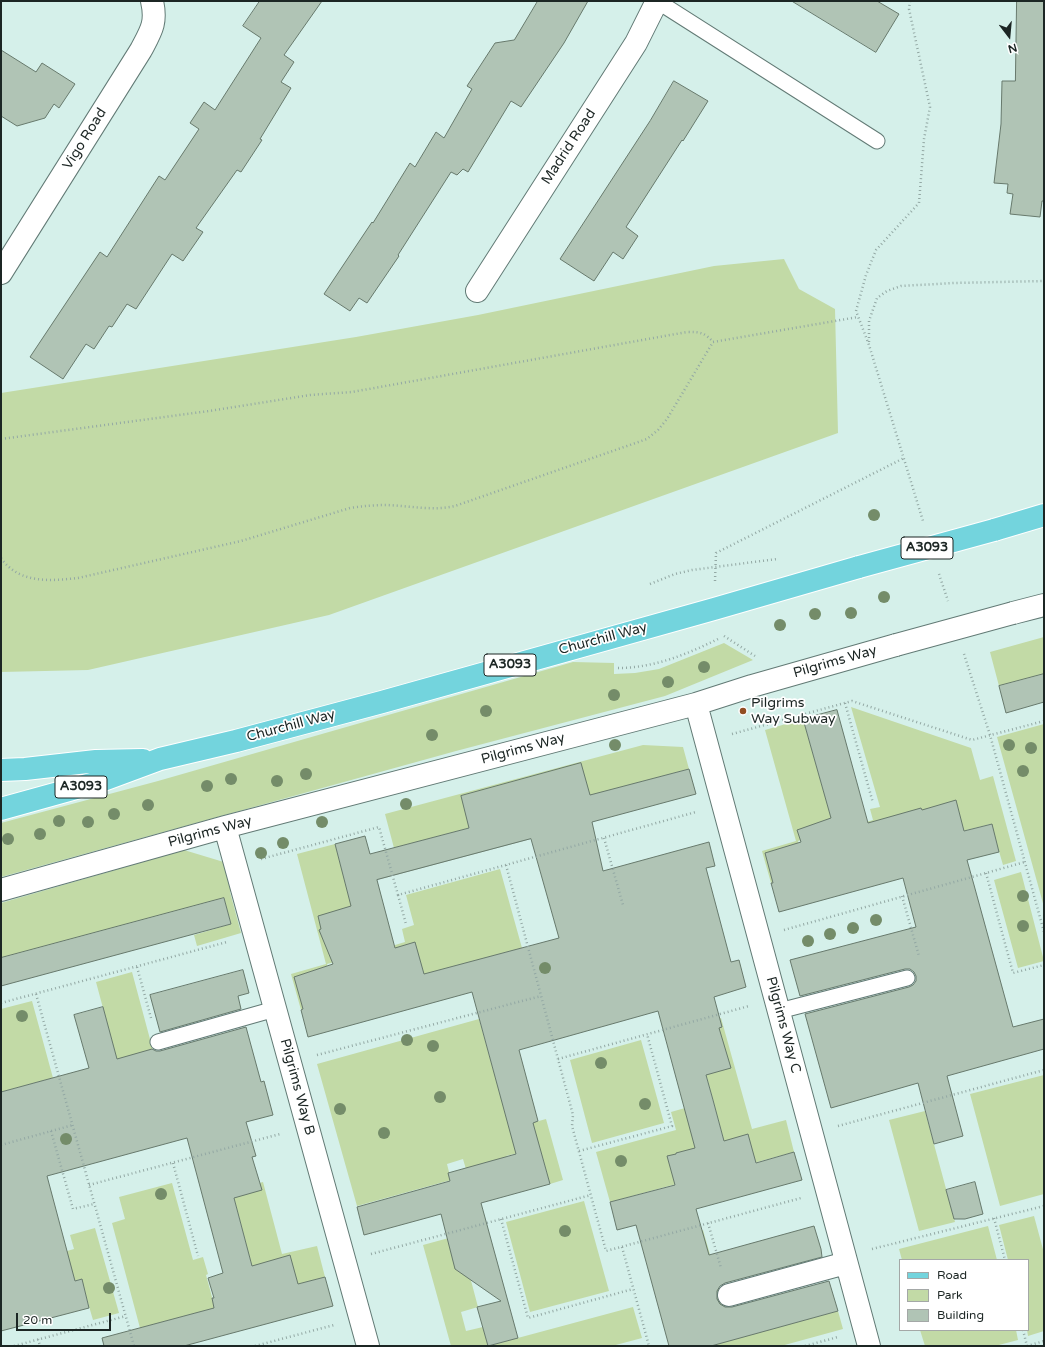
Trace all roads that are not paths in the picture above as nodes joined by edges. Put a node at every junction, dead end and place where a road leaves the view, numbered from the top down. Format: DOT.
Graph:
graph roads {
  1 [pos="152,1"];
  2 [pos="657,1"];
  3 [pos="878,141"];
  4 [pos="4,261"];
  5 [pos="477,291"];
  6 [pos="1044,516"];
  7 [pos="1044,605"];
  8 [pos="696,704"];
  9 [pos="160,759"];
  10 [pos="1,770"];
  11 [pos="1,809"];
  12 [pos="225,827"];
  13 [pos="1,890"];
  14 [pos="907,978"];
  15 [pos="275,1009"];
  16 [pos="779,1011"];
  17 [pos="158,1042"];
  18 [pos="845,1260"];
  19 [pos="729,1295"];
  20 [pos="368,1346"];
  21 [pos="869,1346"];
  1 -- 4 [label="street, Vigo Road"];
  2 -- 3 [label="lane"];
  2 -- 5 [label="street, Madrid Road"];
  6 -- 9 [label="main road, Churchill Way / A3093, bridge"];
  7 -- 8 [label="street, Pilgrims Way, bridge"];
  8 -- 12 [label="street, Pilgrims Way"];
  8 -- 16 [label="street, Pilgrims Way C"];
  9 -- 10 [label="main road, Churchill Way / A3093"];
  9 -- 11 [label="main road, Churchill Way / A3093"];
  12 -- 13 [label="street, Pilgrims Way"];
  12 -- 15 [label="street, Pilgrims Way B"];
  14 -- 16 [label="lane"];
  15 -- 17 [label="lane"];
  15 -- 20 [label="street, Pilgrims Way B"];
  16 -- 18 [label="street, Pilgrims Way C"];
  18 -- 19 [label="street"];
  18 -- 21 [label="street, Pilgrims Way C"];
}
